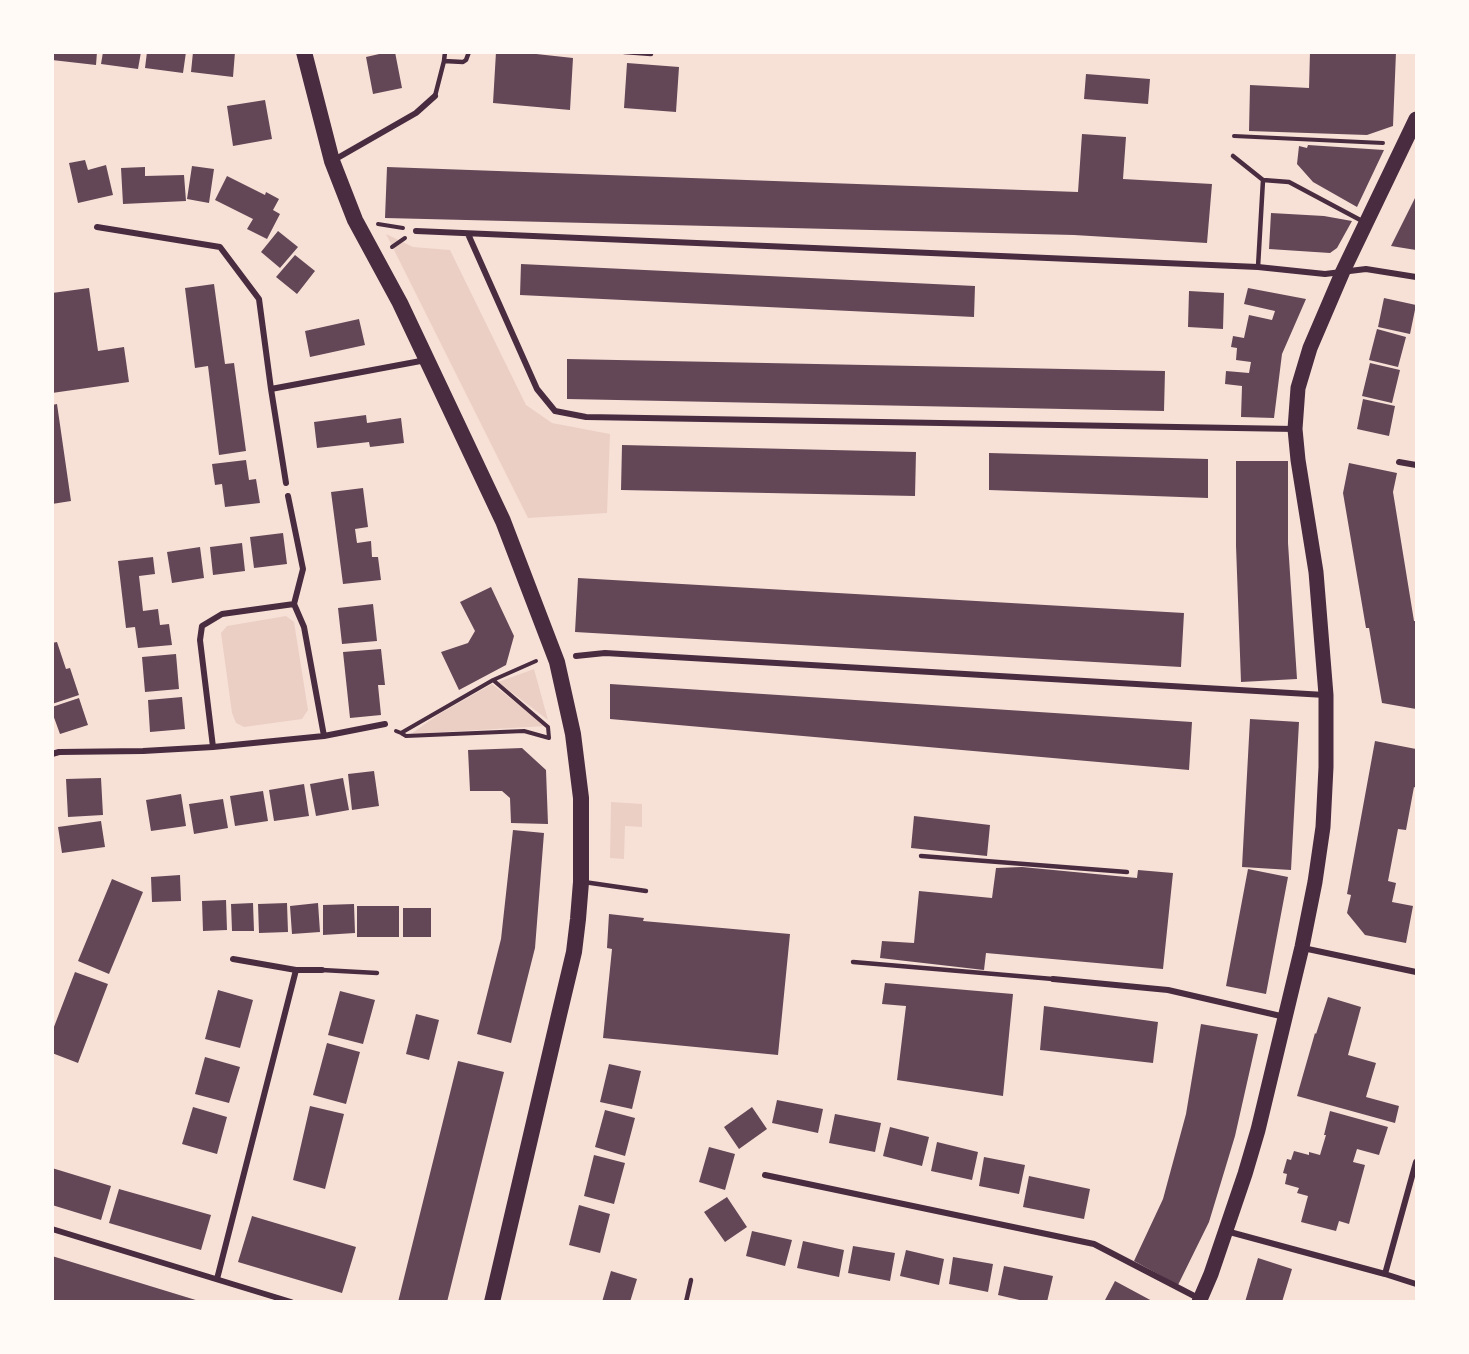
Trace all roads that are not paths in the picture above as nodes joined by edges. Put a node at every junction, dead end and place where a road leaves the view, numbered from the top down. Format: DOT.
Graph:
graph roads {
  1 [pos="304,52"];
  2 [pos="445,52"];
  3 [pos="469,52"];
  4 [pos="624,52"];
  5 [pos="651,54"];
  6 [pos="444,61"];
  7 [pos="435,96"];
  8 [pos="1416,119"];
  9 [pos="1233,156"];
  10 [pos="332,161"];
  11 [pos="1263,180"];
  12 [pos="1366,223"];
  13 [pos="97,227"];
  14 [pos="416,231"];
  15 [pos="468,234"];
  16 [pos="1258,267"];
  17 [pos="1343,271"];
  18 [pos="1416,277"];
  19 [pos="427,360"];
  20 [pos="271,389"];
  21 [pos="1295,429"];
  22 [pos="1399,462"];
  23 [pos="1416,465"];
  24 [pos="286,483"];
  25 [pos="288,496"];
  26 [pos="294,604"];
  27 [pos="576,656"];
  28 [pos="1326,695"];
  29 [pos="385,724"];
  30 [pos="324,736"];
  31 [pos="213,747"];
  32 [pos="52,754"];
  33 [pos="921,856"];
  34 [pos="1127,872"];
  35 [pos="581,882"];
  36 [pos="646,891"];
  37 [pos="1302,947"];
  38 [pos="233,959"];
  39 [pos="853,962"];
  40 [pos="296,970"];
  41 [pos="322,970"];
  42 [pos="1416,972"];
  43 [pos="377,973"];
  44 [pos="1053,979"];
  45 [pos="1286,1018"];
  46 [pos="1416,1162"];
  47 [pos="765,1175"];
  48 [pos="52,1229"];
  49 [pos="1226,1230"];
  50 [pos="1385,1274"];
  51 [pos="217,1279"];
  52 [pos="691,1280"];
  53 [pos="1416,1284"];
  54 [pos="1200,1300"];
  55 [pos="291,1302"];
  56 [pos="492,1302"];
  57 [pos="686,1302"];
  1 -- 10 [label="highway"];
  2 -- 6 [label="lane"];
  3 -- 6 [label="lane"];
  4 -- 5 [label="lane"];
  6 -- 7 [label="lane"];
  7 -- 10 [label="street"];
  8 -- 12 [label="main road"];
  9 -- 11 [label="lane"];
  10 -- 19 [label="highway"];
  11 -- 12 [label="lane"];
  11 -- 16 [label="lane"];
  12 -- 17 [label="main road"];
  13 -- 20 [label="street"];
  14 -- 15 [label="street"];
  15 -- 16 [label="street"];
  15 -- 21 [label="street"];
  16 -- 17 [label="street"];
  17 -- 18 [label="street"];
  17 -- 21 [label="main road"];
  19 -- 20 [label="street"];
  19 -- 35 [label="highway"];
  20 -- 24 [label="street"];
  21 -- 28 [label="main road"];
  22 -- 23 [label="street"];
  25 -- 26 [label="street"];
  26 -- 30 [label="street"];
  26 -- 31 [label="street"];
  27 -- 28 [label="street"];
  28 -- 37 [label="main road"];
  29 -- 30 [label="street"];
  30 -- 31 [label="street"];
  31 -- 32 [label="street"];
  33 -- 34 [label="lane"];
  35 -- 36 [label="lane"];
  35 -- 56 [label="highway"];
  37 -- 42 [label="street"];
  37 -- 45 [label="main road"];
  38 -- 40 [label="street"];
  39 -- 44 [label="lane"];
  40 -- 41 [label="street"];
  40 -- 51 [label="street"];
  41 -- 43 [label="lane"];
  44 -- 45 [label="street"];
  45 -- 49 [label="main road"];
  46 -- 50 [label="street"];
  47 -- 54 [label="street"];
  48 -- 51 [label="street"];
  49 -- 50 [label="street"];
  49 -- 54 [label="main road"];
  50 -- 53 [label="street"];
  51 -- 55 [label="street"];
  52 -- 57 [label="lane"];
}
